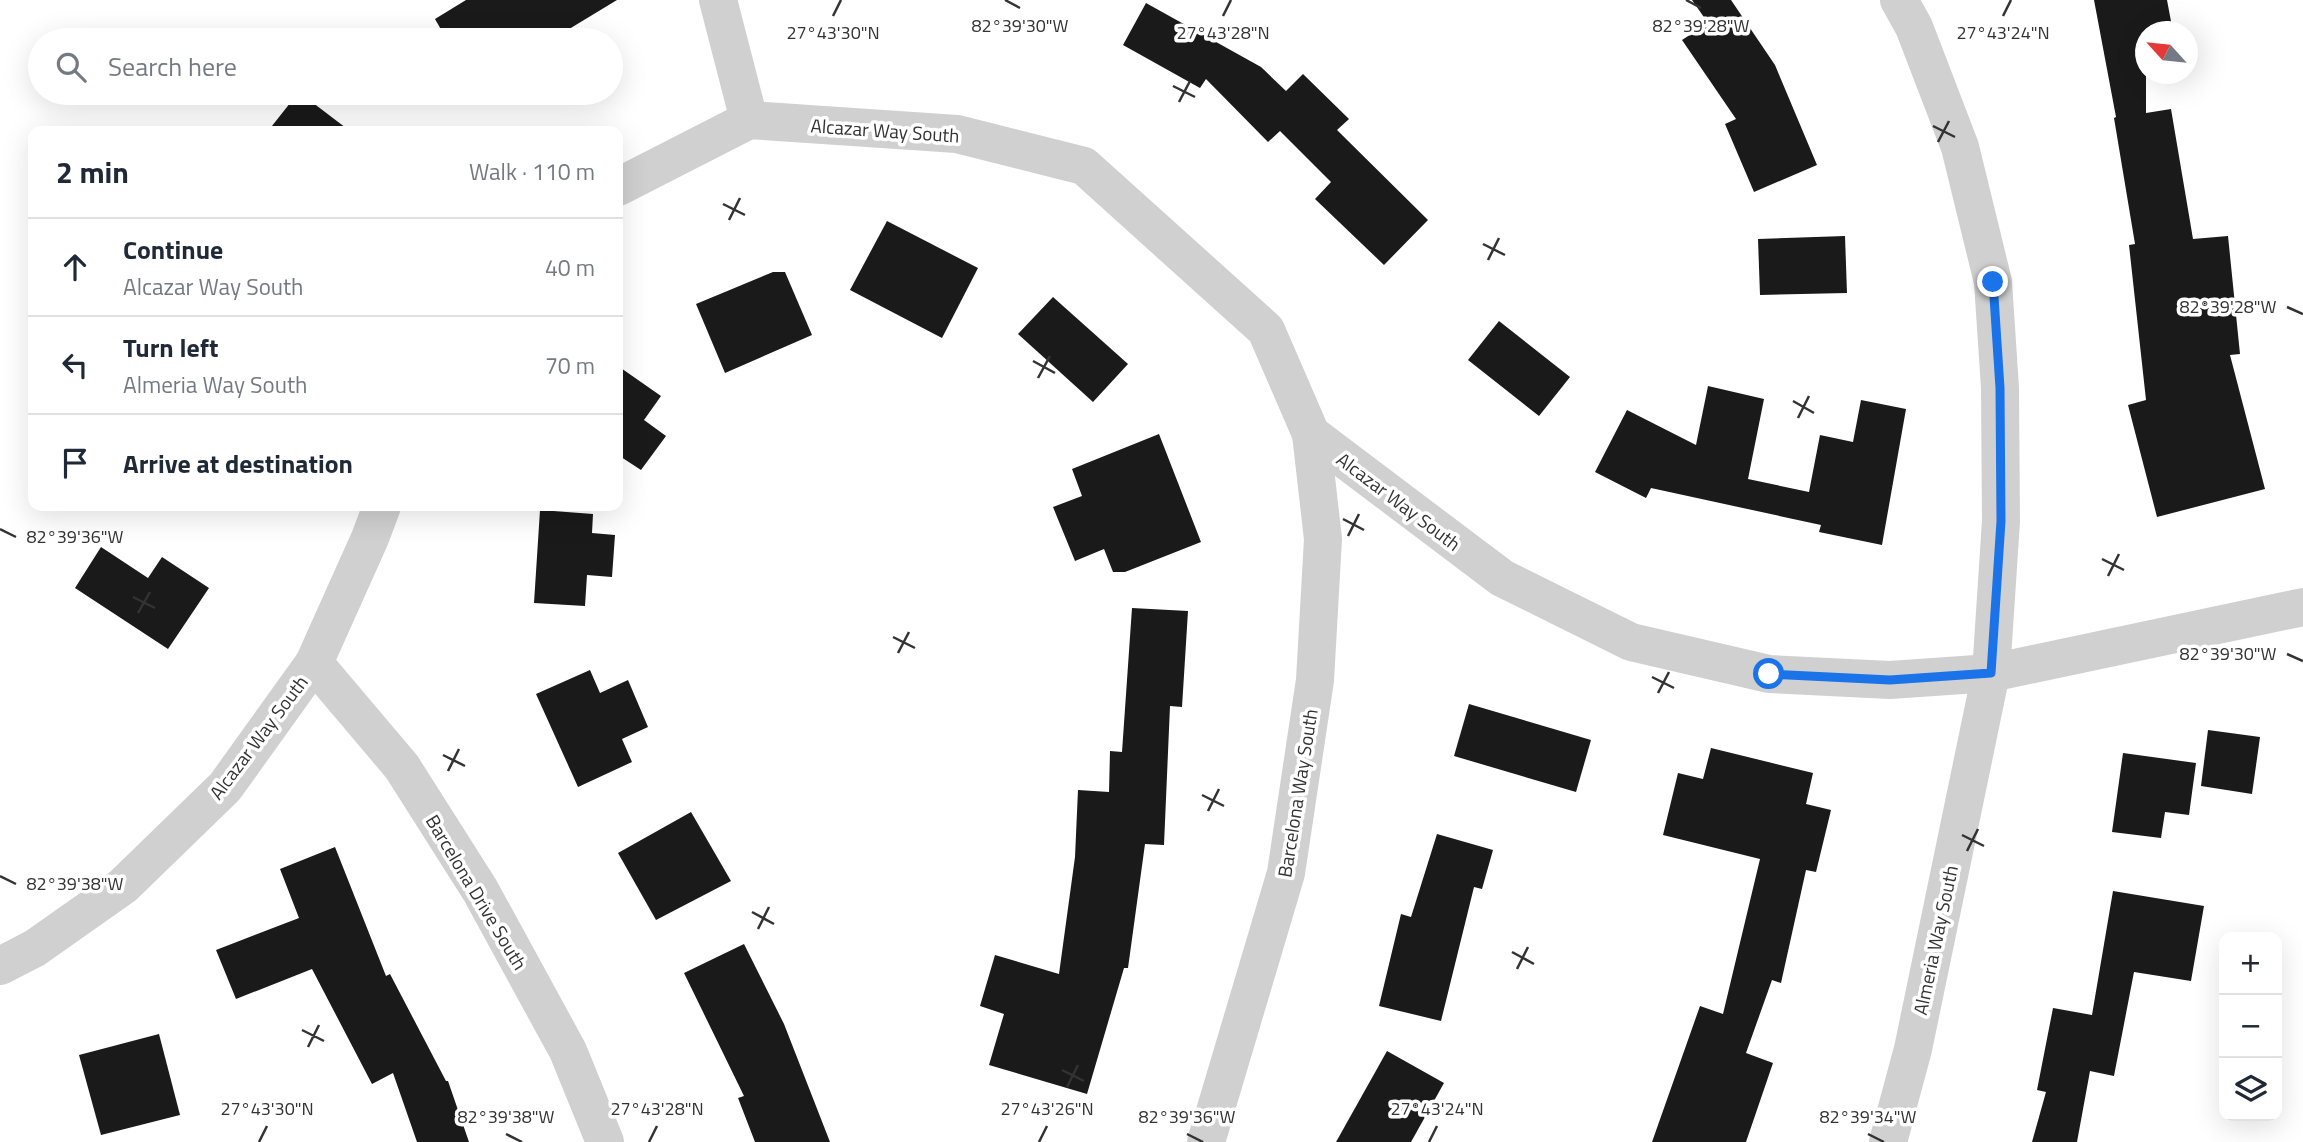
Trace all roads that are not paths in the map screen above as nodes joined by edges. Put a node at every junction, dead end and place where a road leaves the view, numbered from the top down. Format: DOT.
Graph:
graph roads {
  1 [pos="718,0"];
  2 [pos="1899,0"];
  3 [pos="749,120"];
  4 [pos="623,184"];
  5 [pos="1311,434"];
  6 [pos="381,511"];
  7 [pos="2303,607"];
  8 [pos="314,663"];
  9 [pos="1991,673"];
  10 [pos="0,966"];
  11 [pos="605,1142"];
  12 [pos="1206,1142"];
  13 [pos="1888,1142"];
  1 -- 3 [label="street"];
  2 -- 9 [label="street, Almeria Way South"];
  3 -- 4 [label="street"];
  3 -- 5 [label="street, Alcazar Way South"];
  5 -- 9 [label="street, Alcazar Way South"];
  5 -- 12 [label="street, Barcelona Way South"];
  6 -- 8 [label="street, Alcazar Way South"];
  7 -- 9 [label="street, Alcazar Way South"];
  8 -- 10 [label="street, Alcazar Way South"];
  8 -- 11 [label="street, Barcelona Drive South"];
  9 -- 13 [label="street, Almeria Way South"];
}
